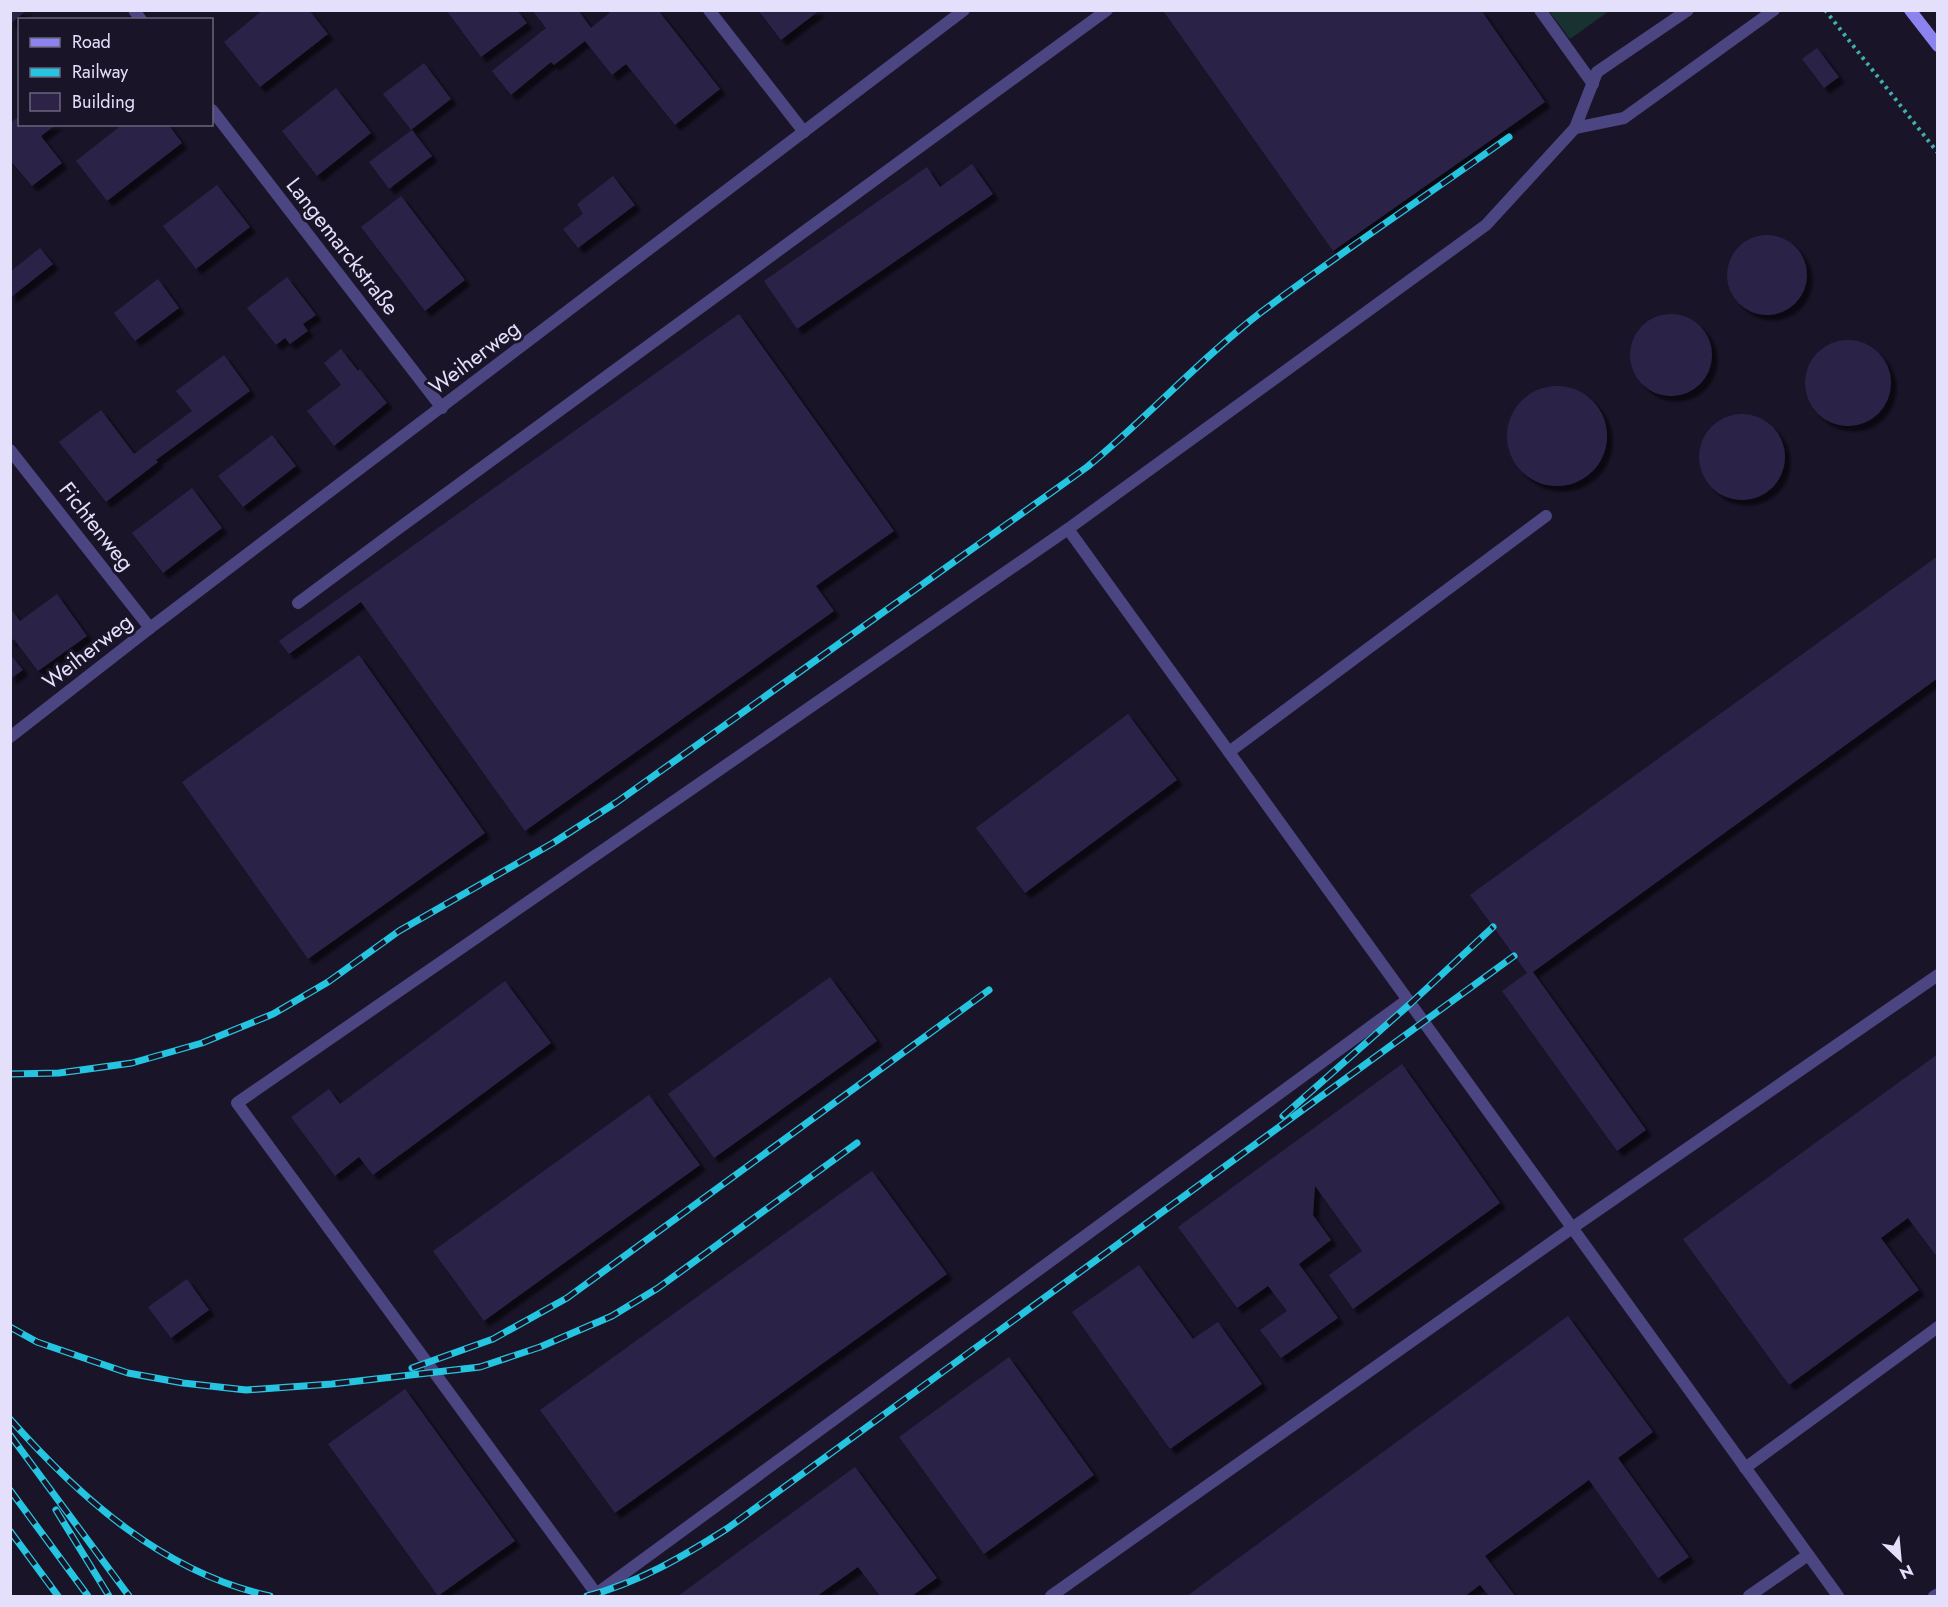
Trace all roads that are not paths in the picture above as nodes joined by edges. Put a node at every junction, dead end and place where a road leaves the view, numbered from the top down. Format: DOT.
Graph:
graph roads {
  1 [pos="709,10"];
  2 [pos="964,10"];
  3 [pos="1107,10"];
  4 [pos="1540,10"];
  5 [pos="1688,10"];
  6 [pos="1774,10"];
  7 [pos="1911,10"];
  8 [pos="1938,46"];
  9 [pos="1593,84"];
  10 [pos="213,111"];
  11 [pos="1575,128"];
  12 [pos="804,132"];
  13 [pos="441,408"];
  14 [pos="10,450"];
  15 [pos="1545,516"];
  16 [pos="1068,530"];
  17 [pos="298,603"];
  18 [pos="150,628"];
  19 [pos="10,737"];
  20 [pos="1229,752"];
  21 [pos="1938,975"];
  22 [pos="1407,1000"];
  23 [pos="1572,1228"];
  24 [pos="1938,1327"];
  25 [pos="1745,1468"];
  26 [pos="1808,1555"];
  27 [pos="1938,1594"];
  28 [pos="597,1595"];
  29 [pos="1051,1596"];
  30 [pos="1749,1596"];
  31 [pos="1838,1596"];
  32 [pos="1934,1596"];
  1 -- 12 [label="street"];
  2 -- 12 [label="street, Weiherweg"];
  3 -- 17 [label="street"];
  4 -- 9 [label="street"];
  5 -- 9 [label="street"];
  6 -- 11 [label="street"];
  7 -- 8 [label="street"];
  9 -- 11 [label="street"];
  10 -- 13 [label="street, Langemarckstraße"];
  11 -- 16 [label="street"];
  12 -- 13 [label="street, Weiherweg"];
  13 -- 18 [label="street, Weiherweg"];
  14 -- 18 [label="street, Fichtenweg"];
  15 -- 20 [label="street"];
  16 -- 20 [label="street"];
  16 -- 28 [label="street"];
  18 -- 19 [label="street, Weiherweg"];
  20 -- 22 [label="street"];
  21 -- 23 [label="street"];
  22 -- 23 [label="street"];
  22 -- 28 [label="street"];
  23 -- 25 [label="street"];
  23 -- 29 [label="street"];
  24 -- 25 [label="street"];
  25 -- 26 [label="street"];
  26 -- 30 [label="street"];
  26 -- 31 [label="street"];
  27 -- 32 [label="street"];
}
